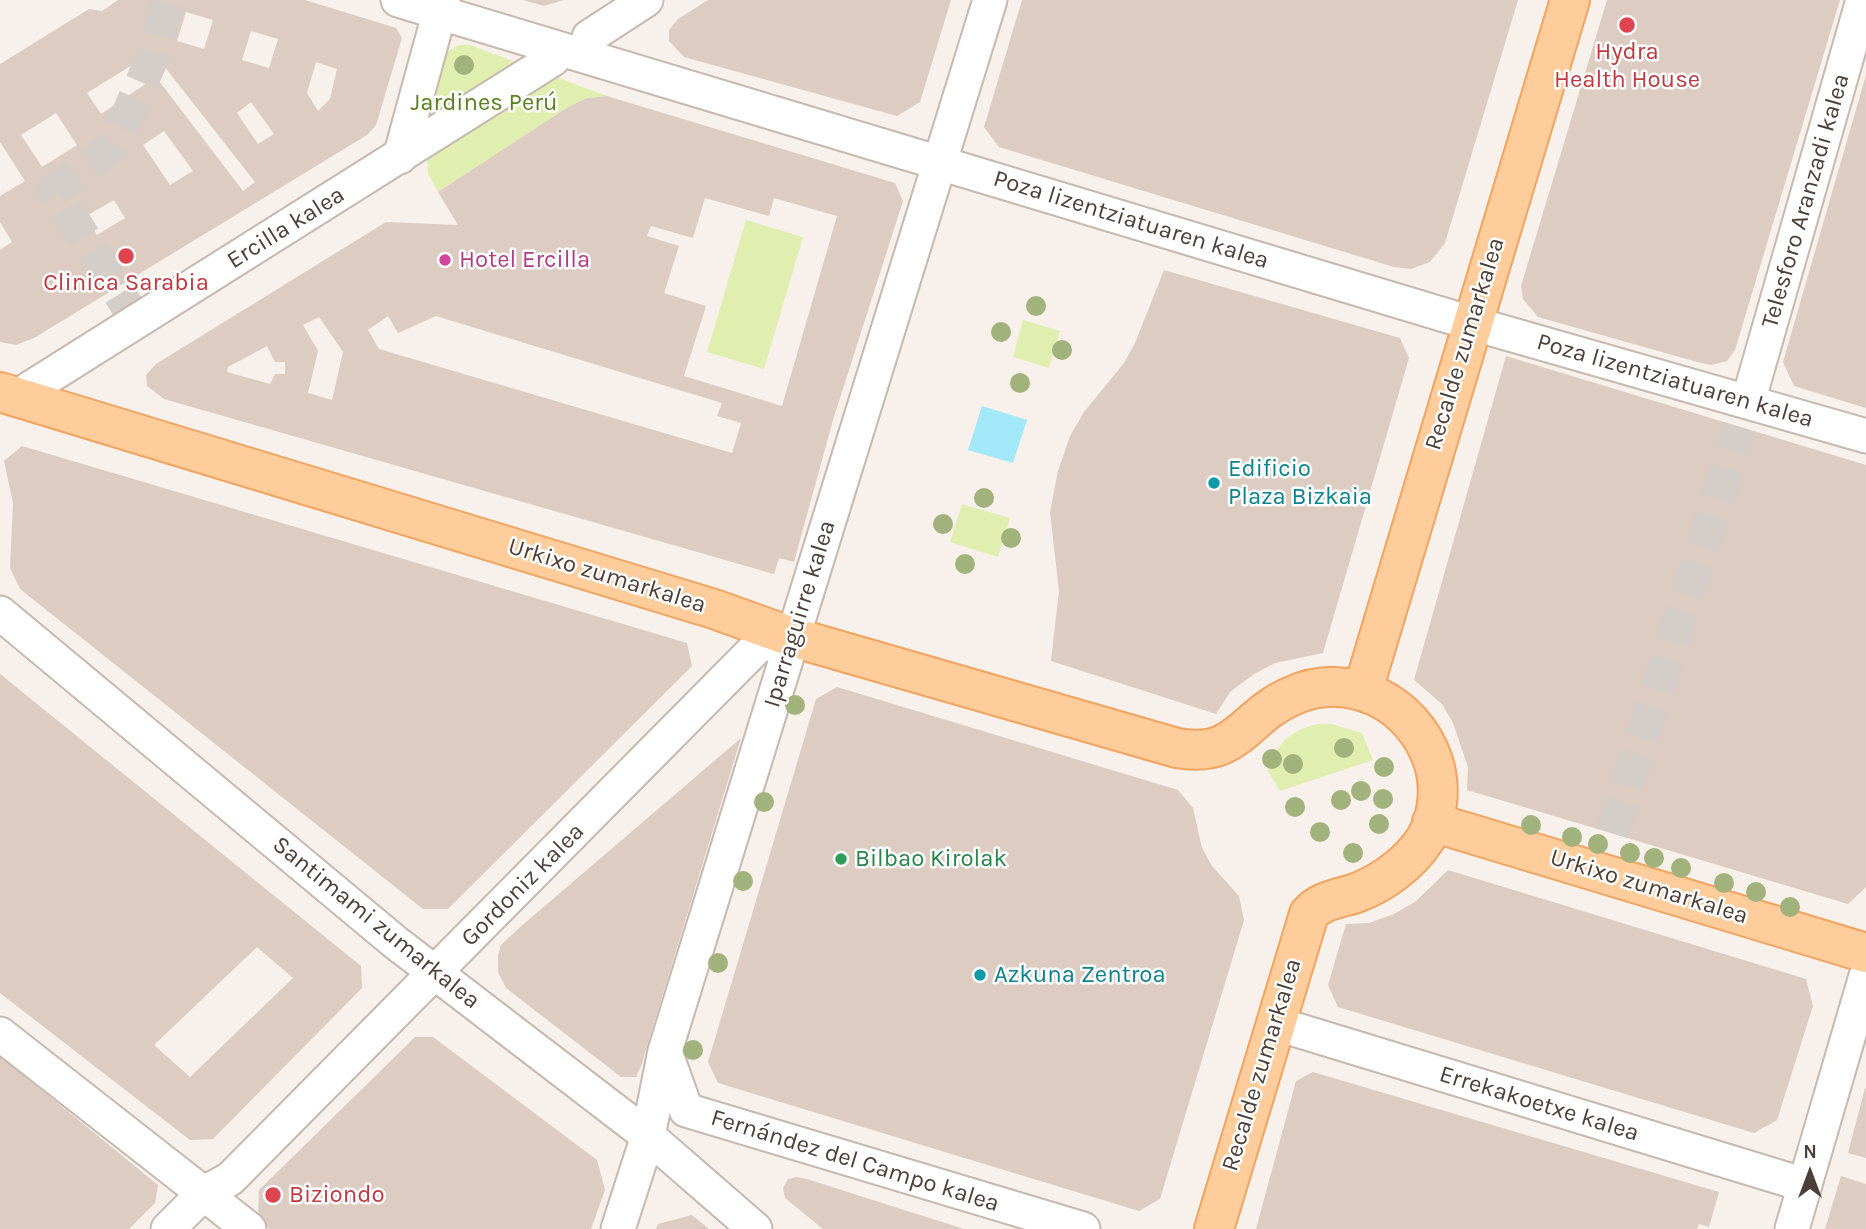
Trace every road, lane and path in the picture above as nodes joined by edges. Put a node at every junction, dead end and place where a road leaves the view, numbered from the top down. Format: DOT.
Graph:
graph roads {
  1 [pos="398,0"];
  2 [pos="646,0"];
  3 [pos="990,0"];
  4 [pos="1570,0"];
  5 [pos="1863,0"];
  6 [pos="441,6"];
  7 [pos="589,37"];
  8 [pos="554,59"];
  9 [pos="400,157"];
  10 [pos="940,161"];
  11 [pos="1471,323"];
  12 [pos="9,394"];
  13 [pos="1748,402"];
  14 [pos="1866,436"];
  15 [pos="0,613"];
  16 [pos="792,637"];
  17 [pos="1363,690"];
  18 [pos="1432,822"];
  19 [pos="1866,953"];
  20 [pos="435,973"];
  21 [pos="1866,976"];
  22 [pos="1273,1023"];
  23 [pos="0,1034"];
  24 [pos="665,1051"];
  25 [pos="648,1136"];
  26 [pos="1805,1185"];
  27 [pos="204,1193"];
  28 [pos="168,1229"];
  29 [pos="249,1229"];
  30 [pos="618,1229"];
  31 [pos="755,1229"];
  32 [pos="1083,1229"];
  33 [pos="1214,1229"];
  34 [pos="1793,1229"];
  1 -- 6 [label="street, Poza lizentziatuaren kalea"];
  2 -- 7 [label="street"];
  3 -- 10 [label="street, Iparraguirre kalea"];
  4 -- 11 [label="main road, Recalde zumarkalea"];
  5 -- 13 [label="street, Telesforo Aranzadi kalea"];
  6 -- 9 [label="street"];
  6 -- 10 [label="street, Poza lizentziatuaren kalea"];
  8 -- 9 [label="street, Ercilla kalea"];
  9 -- 12 [label="street, Ercilla kalea"];
  10 -- 11 [label="street, Poza lizentziatuaren kalea"];
  10 -- 16 [label="street, Iparraguirre kalea"];
  11 -- 13 [label="street, Poza lizentziatuaren kalea"];
  11 -- 17 [label="main road, Recalde zumarkalea"];
  12 -- 16 [label="main road, Urkixo zumarkalea"];
  13 -- 14 [label="street, Poza lizentziatuaren kalea"];
  15 -- 20 [label="street, Santimami zumarkalea"];
  16 -- 17 [label="main road, Urkixo zumarkalea"];
  16 -- 20 [label="street, Gordoniz kalea"];
  16 -- 24 [label="street, Iparraguirre kalea"];
  17 -- 18 [label="main road"];
  18 -- 19 [label="main road, Urkixo zumarkalea"];
  18 -- 22 [label="main road, Recalde zumarkalea"];
  20 -- 25 [label="street, Santimami zumarkalea"];
  20 -- 27 [label="street, Gordoniz kalea"];
  21 -- 26 [label="street"];
  22 -- 26 [label="street, Errekakoetxe kalea"];
  22 -- 33 [label="main road, Recalde zumarkalea"];
  23 -- 27 [label="street"];
  24 -- 25 [label="street, Iparraguirre kalea"];
  24 -- 32 [label="street, Fernández del Campo kalea"];
  25 -- 30 [label="street, Iparraguirre kalea"];
  25 -- 31 [label="street, Santimami zumarkalea"];
  26 -- 34 [label="street"];
  27 -- 28 [label="street, Gordoniz kalea"];
  27 -- 29 [label="street"];
}
